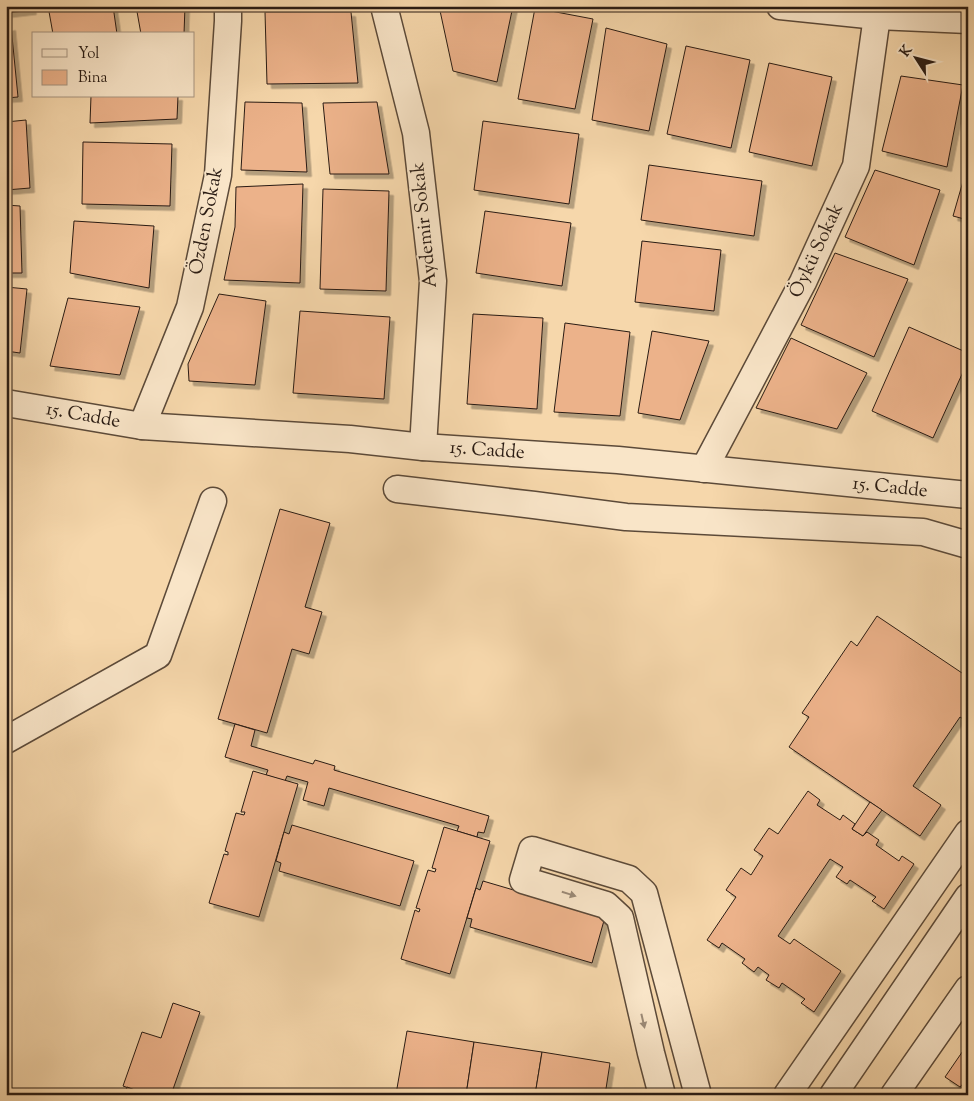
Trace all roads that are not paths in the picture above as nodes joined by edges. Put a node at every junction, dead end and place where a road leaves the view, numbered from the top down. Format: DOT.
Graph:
graph roads {
  1 [pos="228,6"];
  2 [pos="384,6"];
  3 [pos="782,6"];
  4 [pos="877,16"];
  5 [pos="968,20"];
  6 [pos="6,403"];
  7 [pos="142,426"];
  8 [pos="423,447"];
  9 [pos="704,468"];
  10 [pos="397,489"];
  11 [pos="968,495"];
  12 [pos="213,501"];
  13 [pos="968,545"];
  14 [pos="6,740"];
  15 [pos="968,833"];
  16 [pos="968,897"];
  17 [pos="968,990"];
  18 [pos="896,1094"];
  19 [pos="662,1095"];
  20 [pos="698,1095"];
  21 [pos="787,1095"];
  22 [pos="833,1095"];
  1 -- 7 [label="street, Özden Sokak"];
  2 -- 8 [label="street, Aydemir Sokak"];
  3 -- 4 [label="street"];
  4 -- 5 [label="street"];
  4 -- 9 [label="street, Öykü Sokak"];
  6 -- 7 [label="street, 15. Cadde"];
  7 -- 8 [label="street, 15. Cadde"];
  8 -- 9 [label="street, 15. Cadde"];
  9 -- 11 [label="street, 15. Cadde"];
  10 -- 13 [label="street"];
  12 -- 14 [label="street"];
  15 -- 21 [label="street"];
  16 -- 22 [label="street"];
  17 -- 18 [label="street"];
  20 -- 19 [label="street, one-way"];
}
